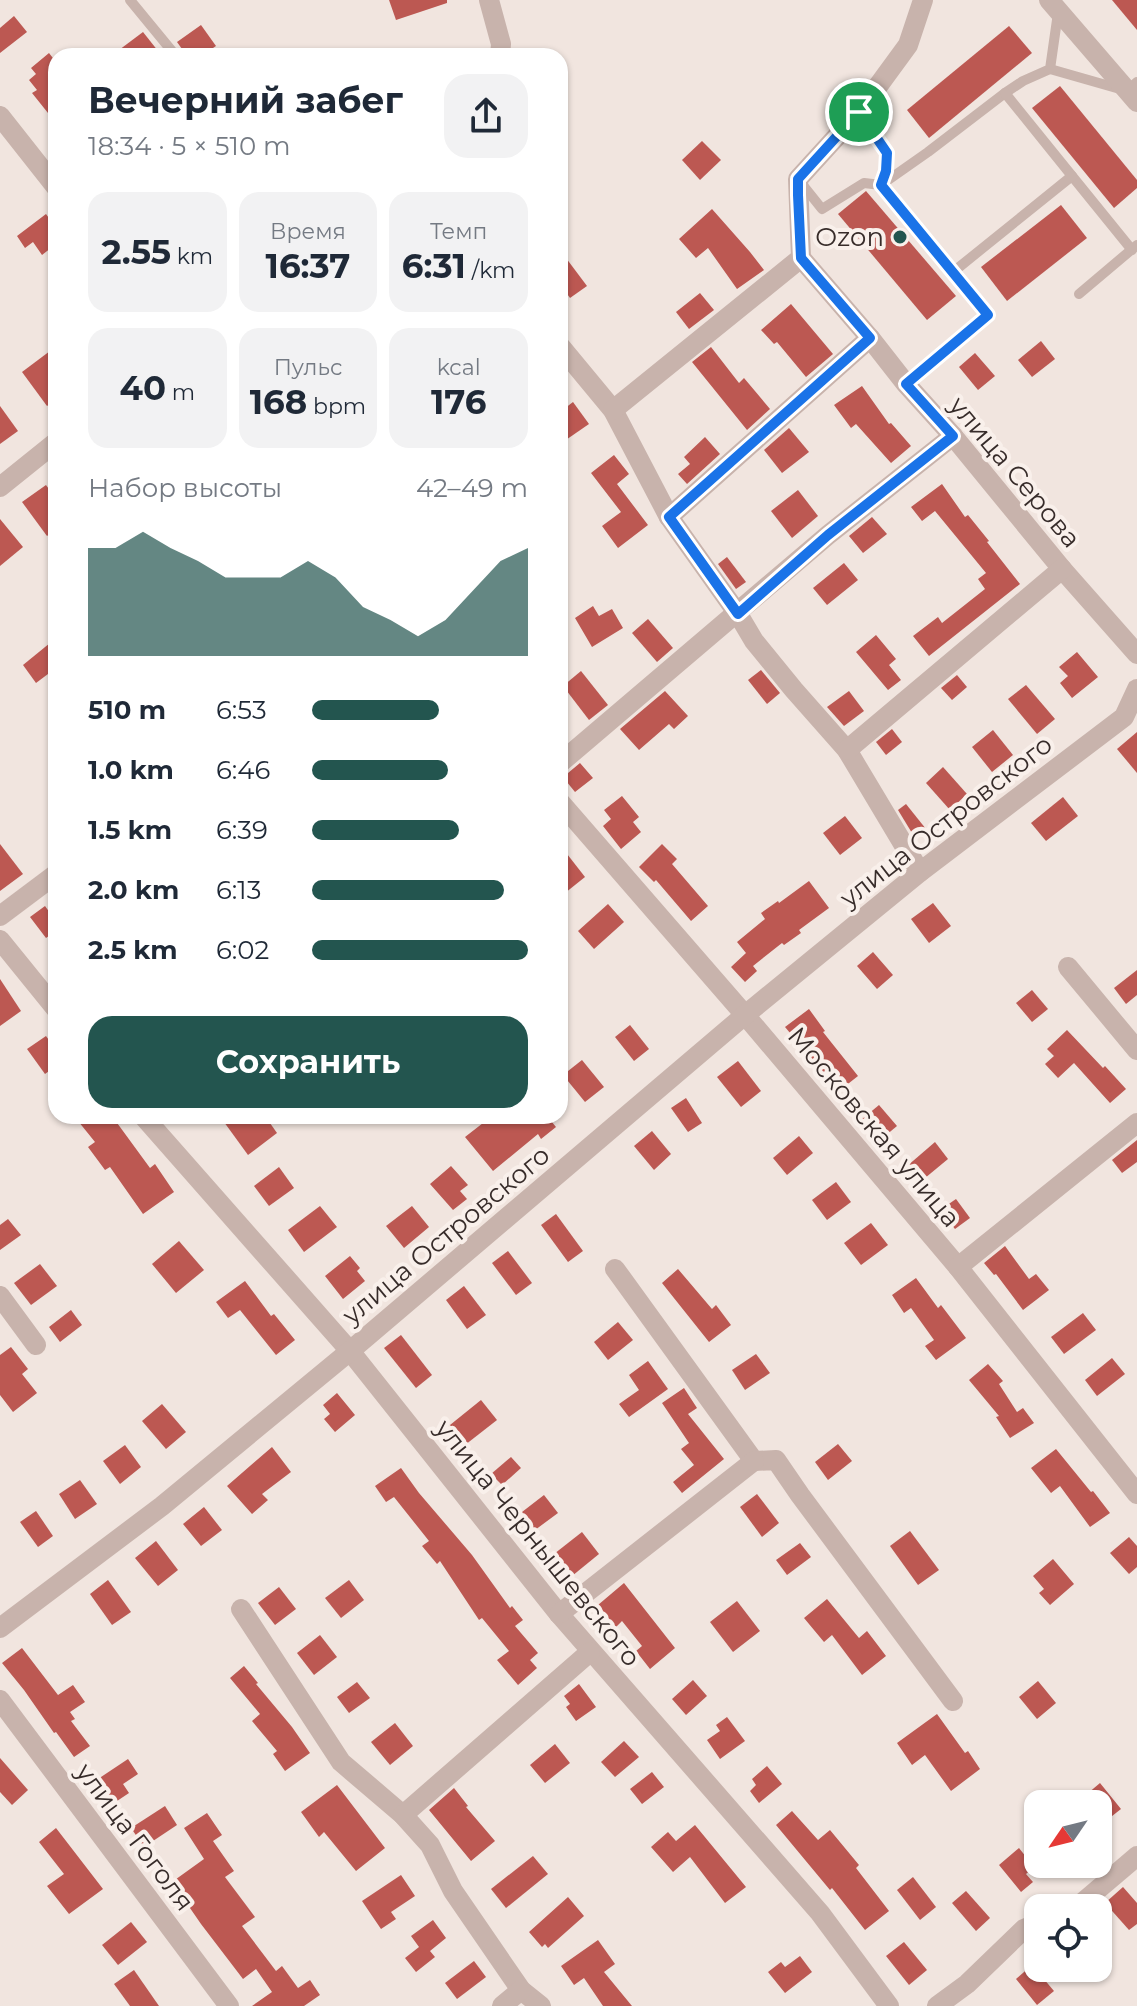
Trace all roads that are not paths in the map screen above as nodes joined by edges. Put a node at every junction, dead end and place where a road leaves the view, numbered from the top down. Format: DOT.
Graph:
graph roads {
  1 [pos="130,0"];
  2 [pos="489,0"];
  3 [pos="923,0"];
  4 [pos="1053,5"];
  5 [pos="169,48"];
  6 [pos="501,48"];
  7 [pos="1050,69"];
  8 [pos="1134,91"];
  9 [pos="1005,93"];
  10 [pos="859,112"];
  11 [pos="0,116"];
  12 [pos="1072,176"];
  13 [pos="48,177"];
  14 [pos="798,179"];
  15 [pos="881,185"];
  16 [pos="1134,248"];
  17 [pos="801,258"];
  18 [pos="953,272"];
  19 [pos="1079,294"];
  20 [pos="870,338"];
  21 [pos="568,356"];
  22 [pos="906,384"];
  23 [pos="613,410"];
  24 [pos="953,436"];
  25 [pos="48,448"];
  26 [pos="0,487"];
  27 [pos="669,517"];
  28 [pos="1062,569"];
  29 [pos="738,614"];
  30 [pos="1137,654"];
  31 [pos="1137,689"];
  32 [pos="847,750"];
  33 [pos="568,756"];
  34 [pos="568,811"];
  35 [pos="920,872"];
  36 [pos="48,880"];
  37 [pos="0,916"];
  38 [pos="0,940"];
  39 [pos="1068,967"];
  40 [pos="48,999"];
  41 [pos="745,1015"];
  42 [pos="1137,1050"];
  43 [pos="1137,1123"];
  44 [pos="150,1124"];
  45 [pos="958,1267"];
  46 [pos="615,1269"];
  47 [pos="0,1296"];
  48 [pos="36,1345"];
  49 [pos="350,1351"];
  50 [pos="754,1461"];
  51 [pos="1137,1494"];
  52 [pos="241,1609"];
  53 [pos="559,1614"];
  54 [pos="0,1628"];
  55 [pos="590,1652"];
  56 [pos="0,1700"];
  57 [pos="953,1701"];
  58 [pos="403,1815"];
  59 [pos="1137,1856"];
  60 [pos="1092,1894"];
  61 [pos="1024,1929"];
  62 [pos="521,1990"];
  63 [pos="229,2006"];
  64 [pos="502,2006"];
  65 [pos="541,2006"];
  66 [pos="889,2006"];
  67 [pos="937,2006"];
  1 -- 5 [label="lane"];
  2 -- 6 [label="street"];
  3 -- 10 [label="street"];
  4 -- 7 [label="lane"];
  4 -- 8 [label="street"];
  7 -- 8 [label="lane"];
  7 -- 9 [label="lane"];
  9 -- 12 [label="lane"];
  9 -- 15 [label="lane"];
  10 -- 14 [label="street"];
  10 -- 15 [label="lane"];
  11 -- 13 [label="street"];
  12 -- 16 [label="lane"];
  12 -- 18 [label="lane"];
  14 -- 15 [label="lane"];
  14 -- 17 [label="street"];
  15 -- 18 [label="lane"];
  16 -- 19 [label="lane"];
  17 -- 20 [label="street, улица Серова"];
  17 -- 23 [label="street"];
  18 -- 22 [label="lane"];
  20 -- 22 [label="street, улица Серова"];
  20 -- 27 [label="street"];
  21 -- 23 [label="street"];
  22 -- 24 [label="street, улица Серова"];
  23 -- 27 [label="street"];
  24 -- 28 [label="street, улица Серова"];
  24 -- 29 [label="street"];
  25 -- 26 [label="street"];
  27 -- 29 [label="street"];
  28 -- 30 [label="street, улица Серова"];
  28 -- 32 [label="street"];
  29 -- 32 [label="street"];
  29 -- 33 [label="street"];
  31 -- 35 [label="street, улица Островского"];
  32 -- 35 [label="street"];
  34 -- 41 [label="street, Московская улица"];
  35 -- 41 [label="street, улица Островского"];
  36 -- 37 [label="street"];
  38 -- 40 [label="street"];
  39 -- 42 [label="street"];
  41 -- 45 [label="street, Московская улица"];
  41 -- 49 [label="street, улица Островского"];
  43 -- 45 [label="street"];
  44 -- 49 [label="street, улица Чернышевского"];
  45 -- 51 [label="street, Московская улица"];
  46 -- 50 [label="street"];
  47 -- 48 [label="street"];
  49 -- 53 [label="street, улица Чернышевского"];
  49 -- 54 [label="street, улица Островского"];
  50 -- 53 [label="street"];
  50 -- 57 [label="street"];
  52 -- 58 [label="street"];
  53 -- 55 [label="street, улица Чернышевского"];
  55 -- 58 [label="street"];
  55 -- 66 [label="street, улица Чернышевского"];
  56 -- 63 [label="street, улица Гоголя"];
  58 -- 62 [label="street"];
  59 -- 60 [label="street"];
  61 -- 67 [label="street"];
  62 -- 64 [label="street"];
  62 -- 65 [label="street"];
}
